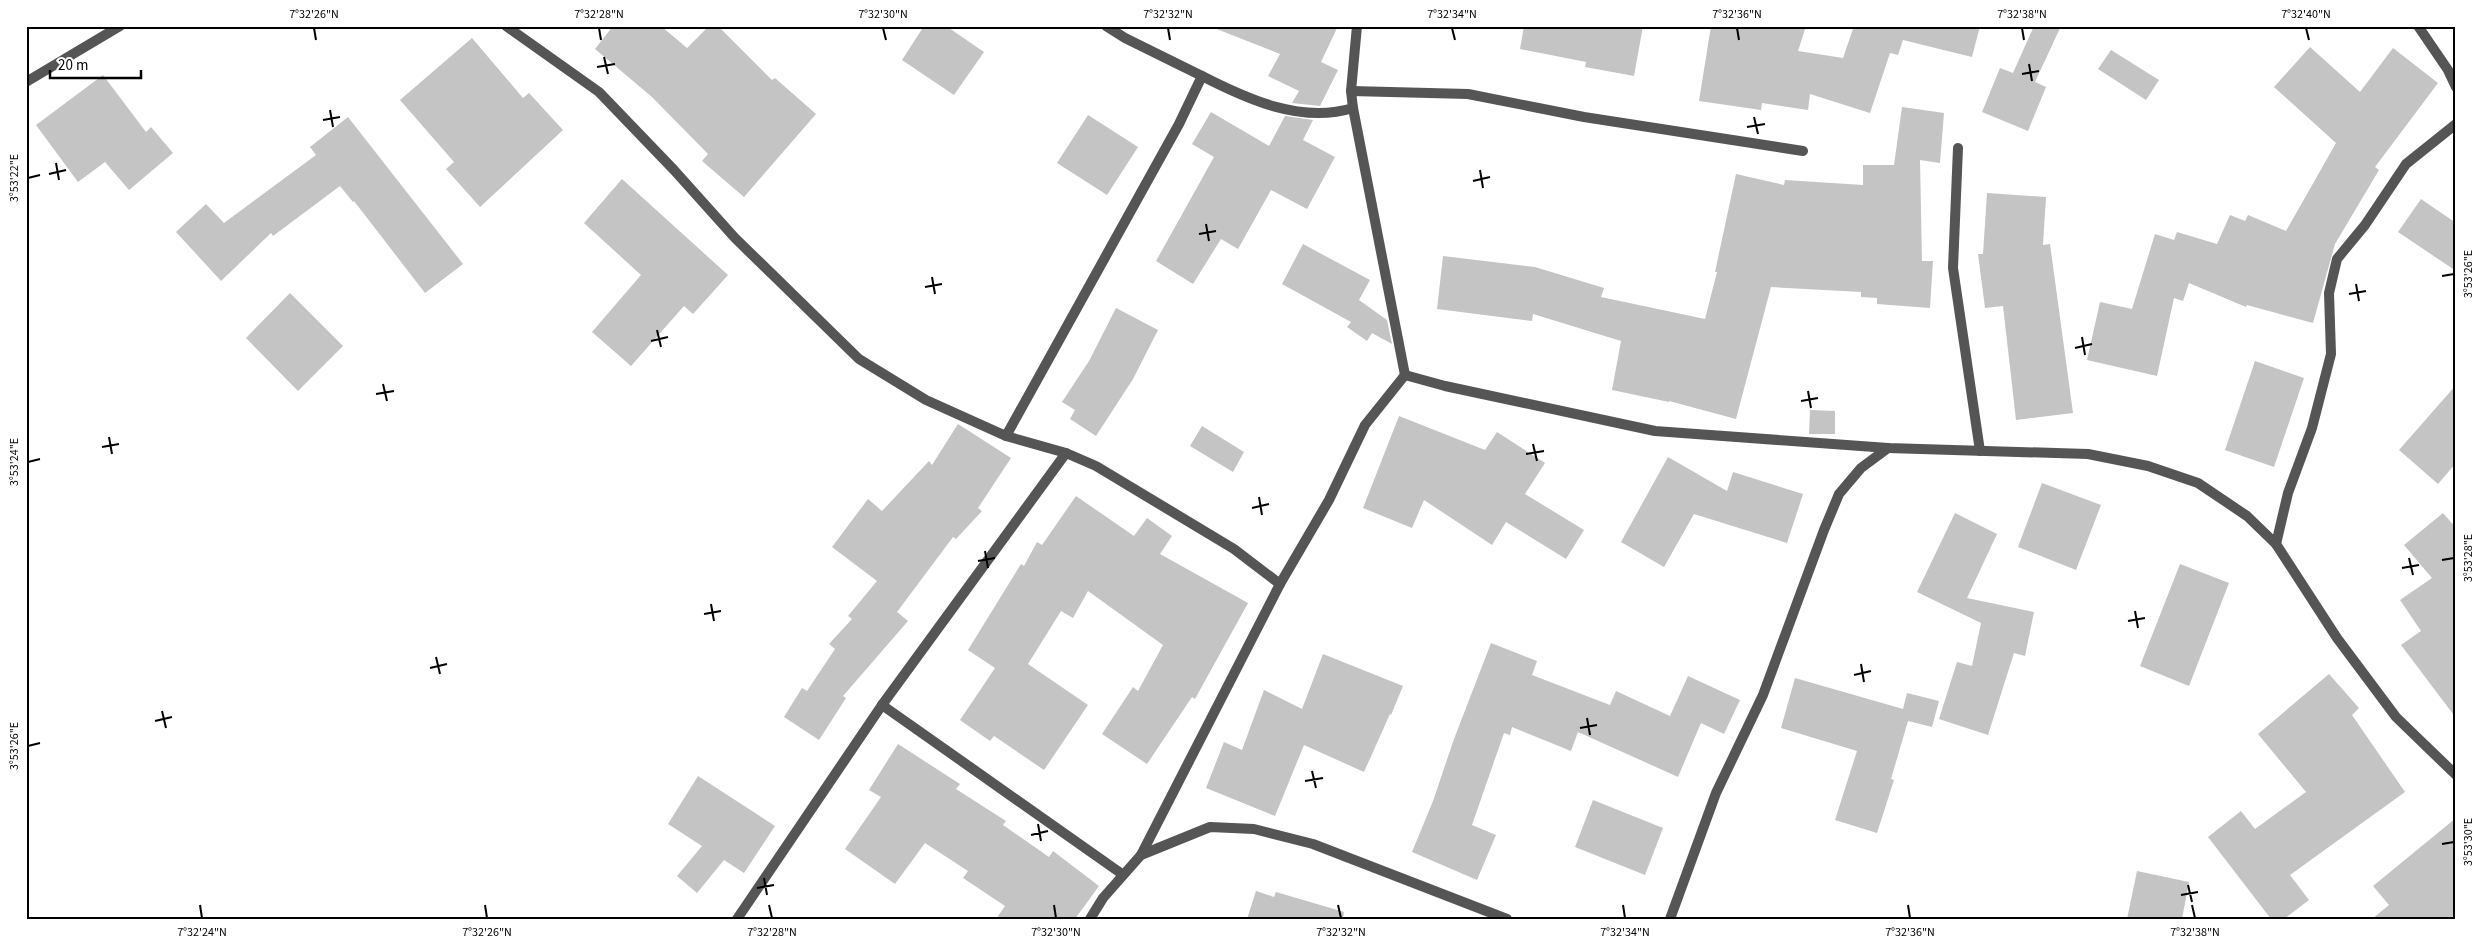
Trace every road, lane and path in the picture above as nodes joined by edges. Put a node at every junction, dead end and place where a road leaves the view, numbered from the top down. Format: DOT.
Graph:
graph roads {
  1 [pos="120,26"];
  2 [pos="506,26"];
  3 [pos="1106,26"];
  4 [pos="1357,26"];
  5 [pos="2418,26"];
  6 [pos="1202,76"];
  7 [pos="26,82"];
  8 [pos="2456,87"];
  9 [pos="1351,91"];
  10 [pos="1353,108"];
  11 [pos="2456,124"];
  12 [pos="1958,148"];
  13 [pos="1803,151"];
  14 [pos="1405,375"];
  15 [pos="1006,436"];
  16 [pos="1888,448"];
  17 [pos="1980,451"];
  18 [pos="1066,452"];
  19 [pos="2276,544"];
  20 [pos="1280,584"];
  21 [pos="882,706"];
  22 [pos="2456,775"];
  23 [pos="1141,855"];
  24 [pos="1122,874"];
  25 [pos="737,919"];
  26 [pos="1090,919"];
  27 [pos="1507,919"];
  28 [pos="1670,919"];
  1 -- 7 [label="street"];
  2 -- 15 [label="street"];
  3 -- 6 [label="street"];
  4 -- 9 [label="street"];
  5 -- 8 [label="street"];
  6 -- 10 [label="street"];
  6 -- 15 [label="street"];
  9 -- 10 [label="street"];
  9 -- 13 [label="street"];
  10 -- 14 [label="street"];
  11 -- 19 [label="street"];
  12 -- 17 [label="street"];
  14 -- 16 [label="street"];
  14 -- 20 [label="street"];
  15 -- 18 [label="street"];
  16 -- 17 [label="street"];
  16 -- 28 [label="street"];
  17 -- 19 [label="street"];
  18 -- 20 [label="street"];
  18 -- 21 [label="street"];
  19 -- 22 [label="street"];
  20 -- 23 [label="street"];
  21 -- 24 [label="street"];
  21 -- 25 [label="street"];
  23 -- 24 [label="street"];
  23 -- 27 [label="street"];
  24 -- 26 [label="street"];
}
